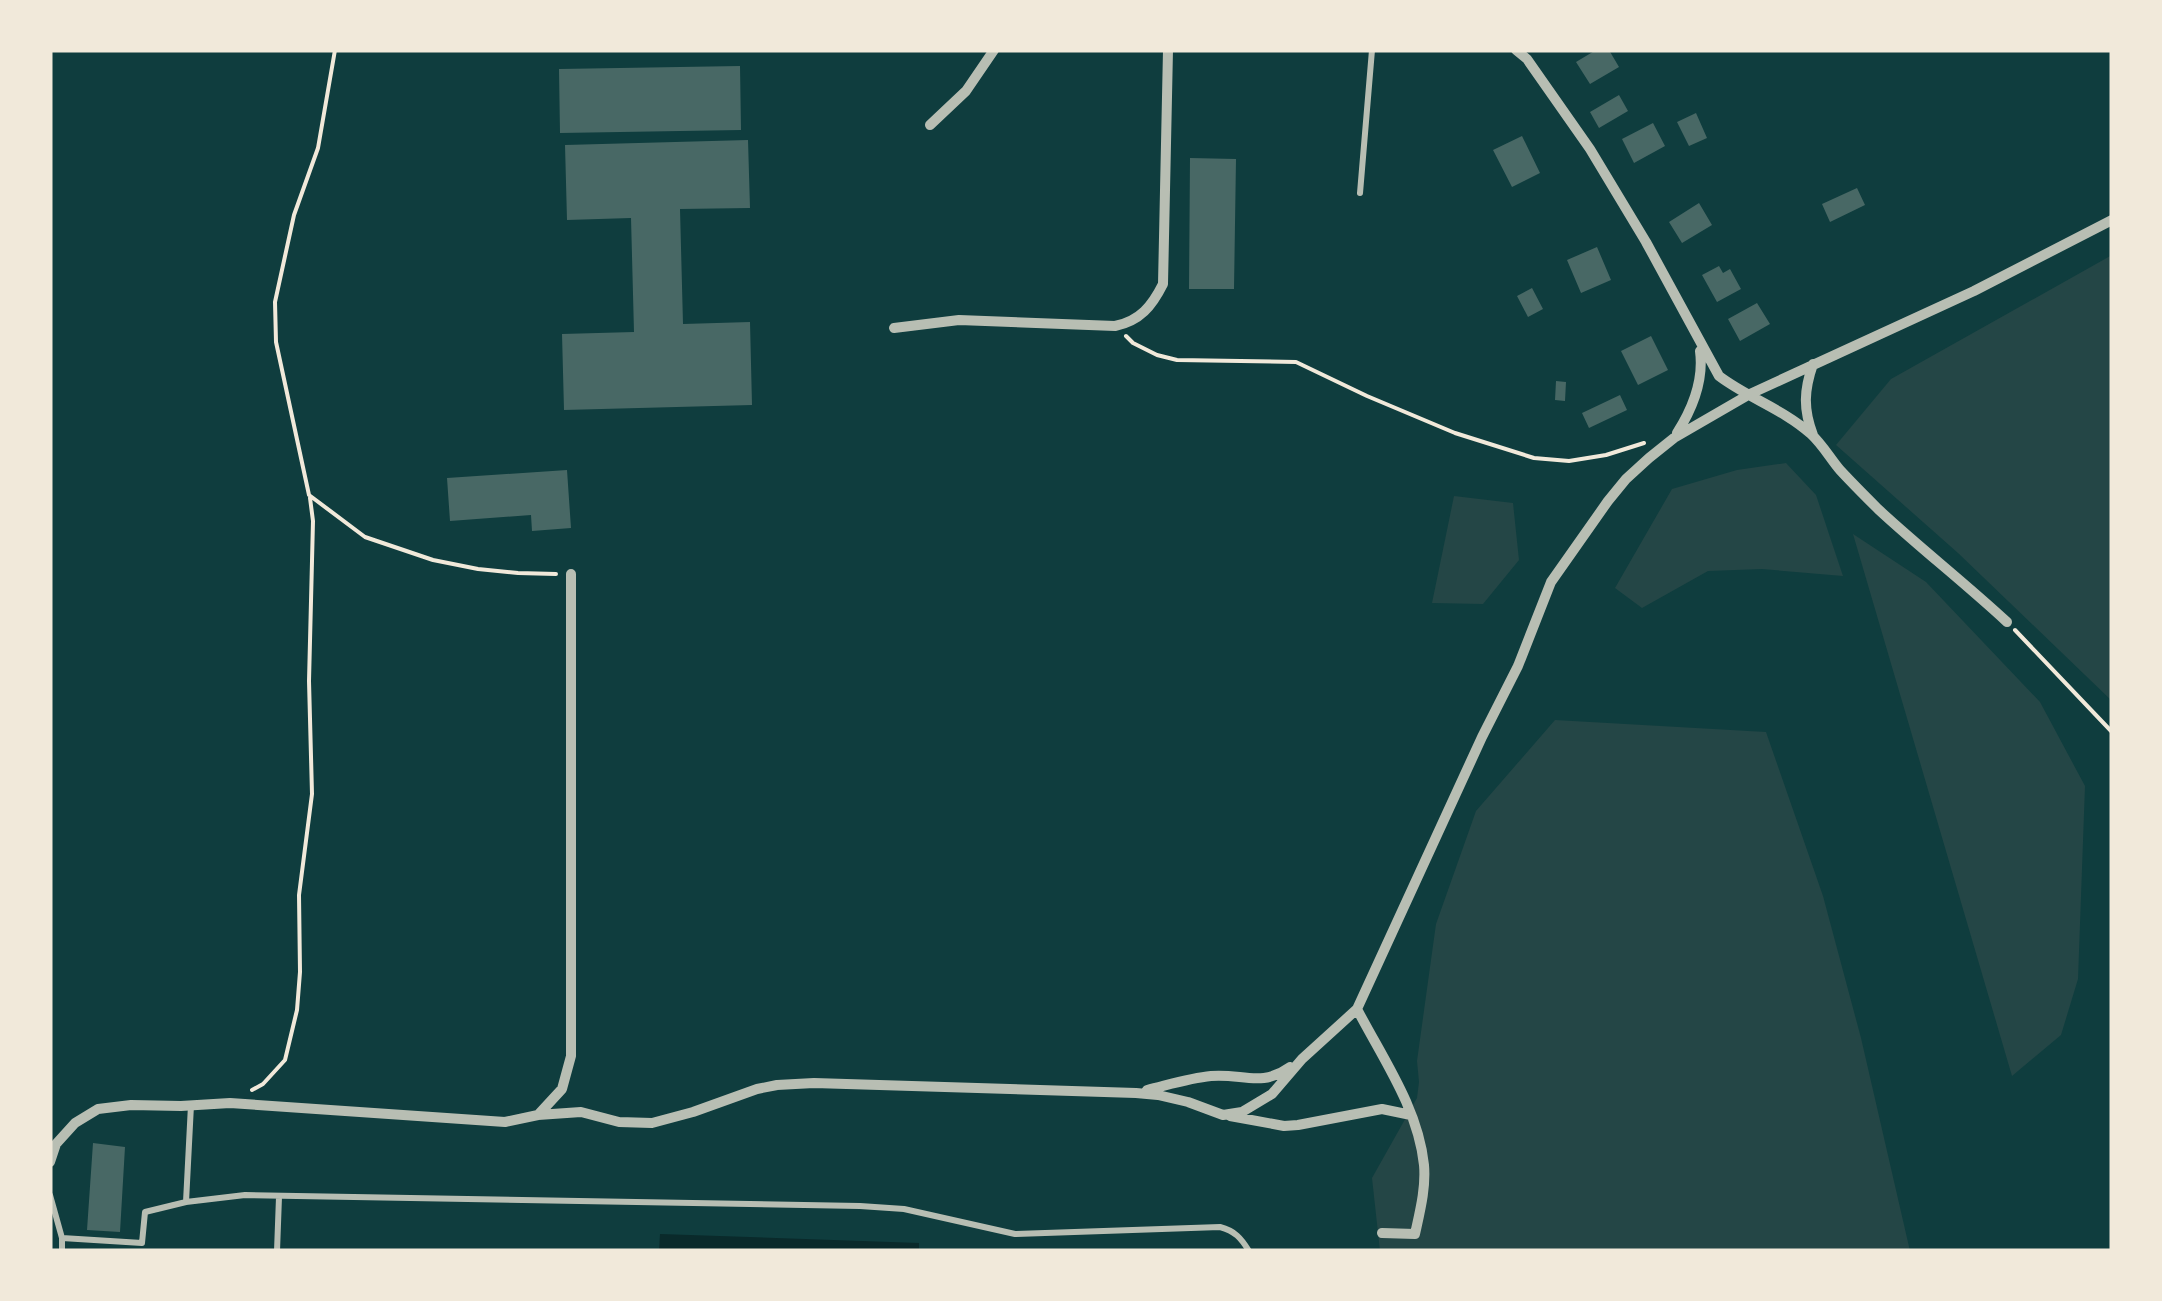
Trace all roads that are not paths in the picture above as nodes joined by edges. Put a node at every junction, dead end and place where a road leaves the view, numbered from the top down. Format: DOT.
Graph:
graph roads {
  1 [pos="994,50"];
  2 [pos="1168,50"];
  3 [pos="1372,50"];
  4 [pos="1516,50"];
  5 [pos="930,125"];
  6 [pos="1360,193"];
  7 [pos="2112,220"];
  8 [pos="894,328"];
  9 [pos="1700,343"];
  10 [pos="1813,364"];
  11 [pos="1750,394"];
  12 [pos="1814,436"];
  13 [pos="1674,438"];
  14 [pos="571,574"];
  15 [pos="2007,622"];
  16 [pos="1357,1009"];
  17 [pos="1302,1059"];
  18 [pos="1136,1093"];
  19 [pos="191,1105"];
  20 [pos="1222,1115"];
  21 [pos="1411,1115"];
  22 [pos="538,1116"];
  23 [pos="50,1162"];
  24 [pos="50,1195"];
  25 [pos="278,1197"];
  26 [pos="186,1202"];
  27 [pos="1382,1233"];
  28 [pos="62,1238"];
  29 [pos="62,1251"];
  30 [pos="276,1251"];
  31 [pos="1249,1251"];
  1 -- 5 [label="street"];
  2 -- 8 [label="street"];
  3 -- 6 [label="lane"];
  4 -- 9 [label="street"];
  7 -- 10 [label="street"];
  9 -- 11 [label="street"];
  9 -- 13 [label="street"];
  10 -- 11 [label="street"];
  10 -- 12 [label="street"];
  11 -- 12 [label="street"];
  11 -- 13 [label="street"];
  12 -- 15 [label="street"];
  13 -- 16 [label="street"];
  14 -- 22 [label="street"];
  16 -- 17 [label="street"];
  16 -- 21 [label="street"];
  17 -- 18 [label="street"];
  17 -- 20 [label="street"];
  18 -- 20 [label="street"];
  18 -- 22 [label="street"];
  19 -- 22 [label="street"];
  19 -- 23 [label="street"];
  19 -- 26 [label="lane"];
  20 -- 21 [label="street"];
  21 -- 27 [label="street"];
  24 -- 28 [label="lane"];
  25 -- 26 [label="lane"];
  25 -- 30 [label="lane"];
  25 -- 31 [label="lane"];
  26 -- 28 [label="lane"];
  28 -- 29 [label="lane"];
}
